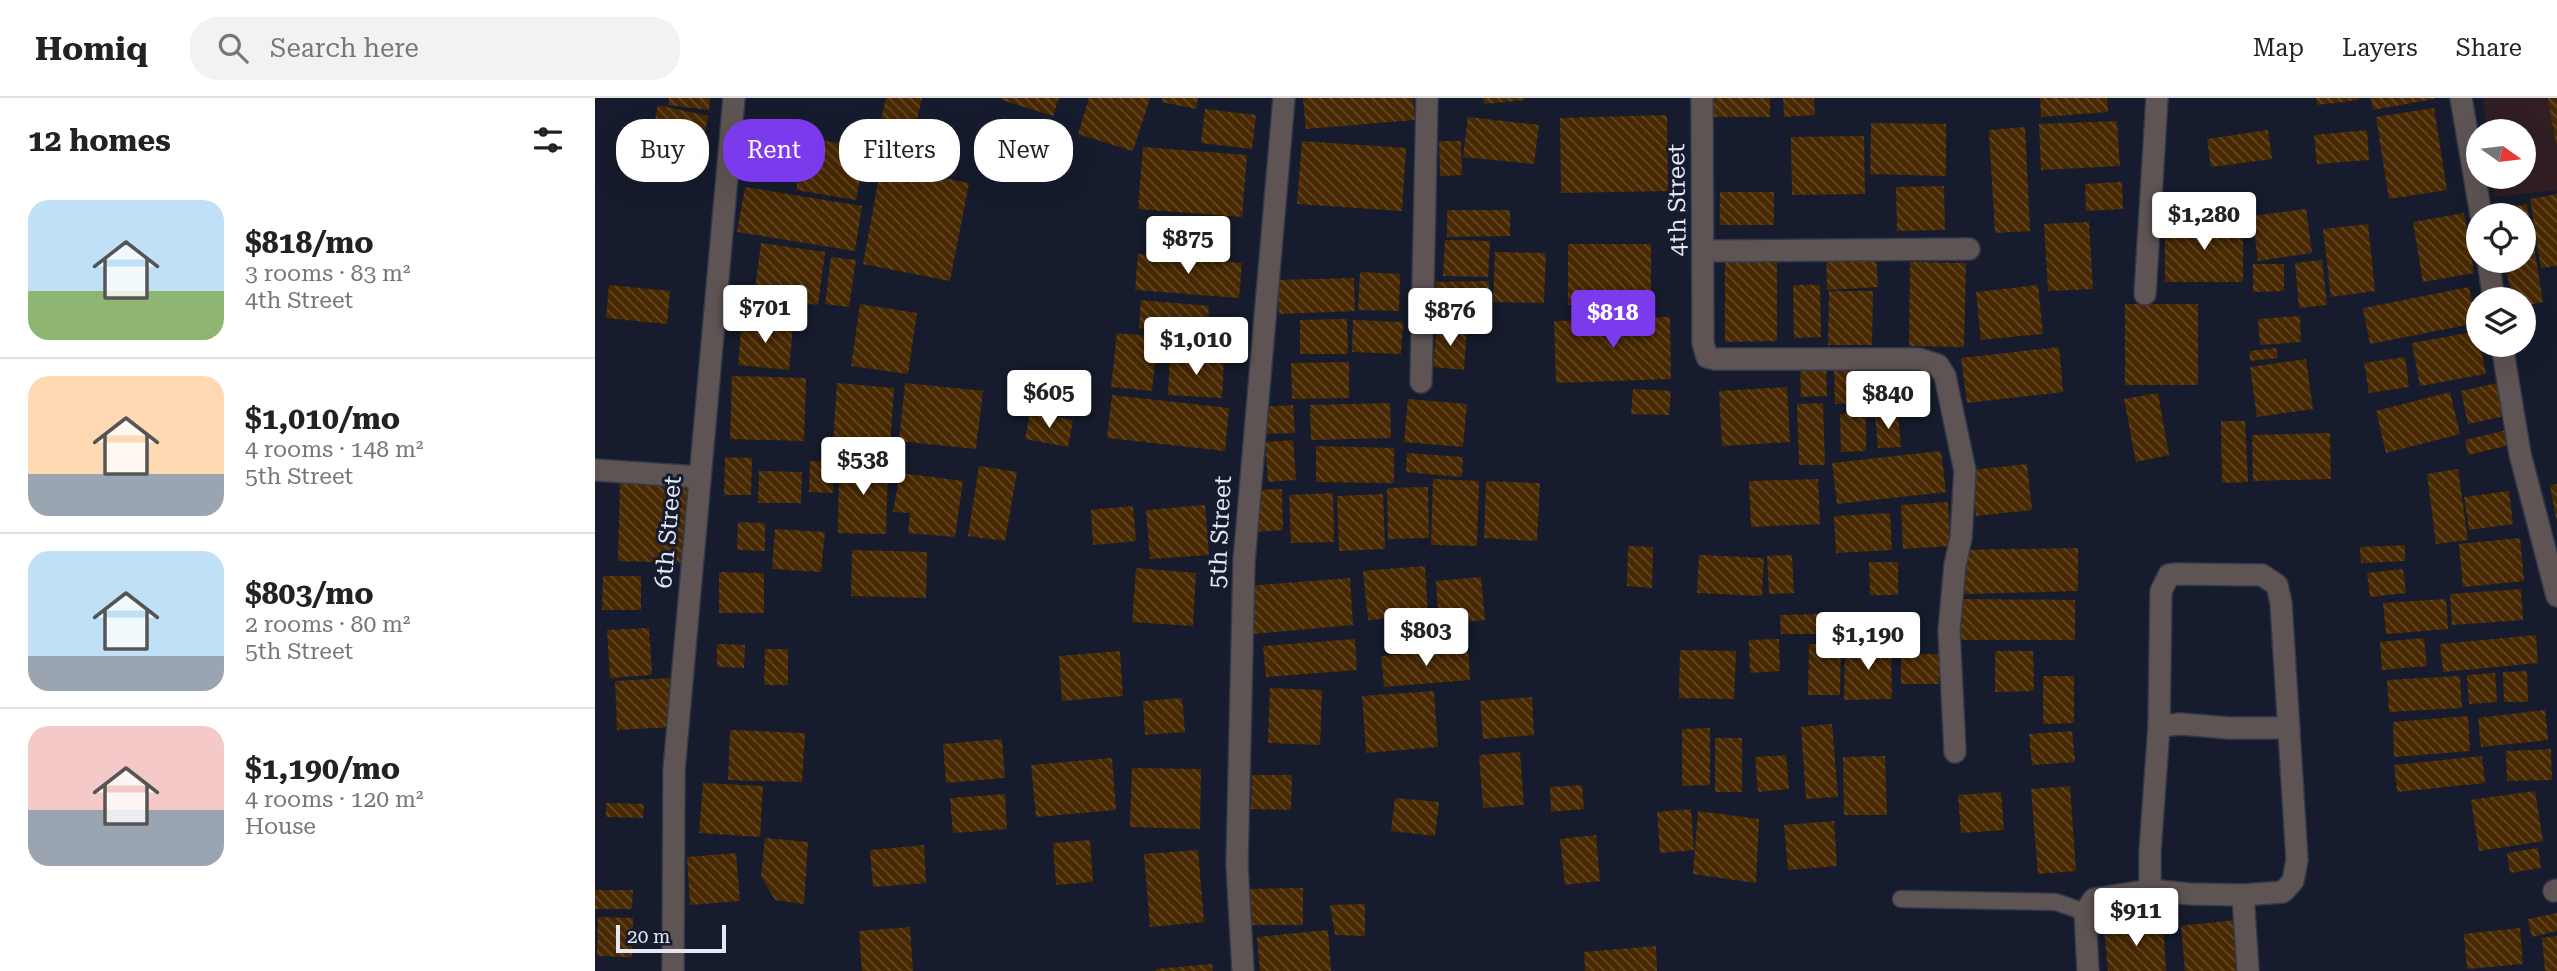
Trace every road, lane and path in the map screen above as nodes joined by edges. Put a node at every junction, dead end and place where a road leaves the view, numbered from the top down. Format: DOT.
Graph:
graph roads {
  1 [pos="734,98"];
  2 [pos="1285,98"];
  3 [pos="1427,98"];
  4 [pos="1702,98"];
  5 [pos="2157,98"];
  6 [pos="2461,98"];
  7 [pos="2479,203"];
  8 [pos="1969,249"];
  9 [pos="1704,251"];
  10 [pos="2145,294"];
  11 [pos="2504,357"];
  12 [pos="1421,382"];
  13 [pos="595,470"];
  14 [pos="699,477"];
  15 [pos="2557,597"];
  16 [pos="2158,726"];
  17 [pos="2289,728"];
  18 [pos="1955,752"];
  19 [pos="2150,890"];
  20 [pos="2243,895"];
  21 [pos="1901,899"];
  22 [pos="2085,912"];
  23 [pos="673,971"];
  24 [pos="1243,971"];
  25 [pos="2088,971"];
  26 [pos="2248,971"];
  1 -- 14 [label="street, 6th Street"];
  2 -- 24 [label="street, 5th Street"];
  3 -- 12 [label="street"];
  4 -- 9 [label="street, 4th Street"];
  5 -- 10 [label="street"];
  6 -- 7 [label="street"];
  8 -- 9 [label="street"];
  9 -- 18 [label="street, 4th Street"];
  11 -- 15 [label="street"];
  13 -- 14 [label="street"];
  14 -- 23 [label="street, 6th Street"];
  16 -- 17 [label="street"];
  16 -- 17 [label="street"];
  16 -- 19 [label="street"];
  17 -- 20 [label="street"];
  19 -- 20 [label="street"];
  19 -- 22 [label="street"];
  20 -- 26 [label="street"];
  21 -- 22 [label="lane"];
  22 -- 25 [label="street"];
}
